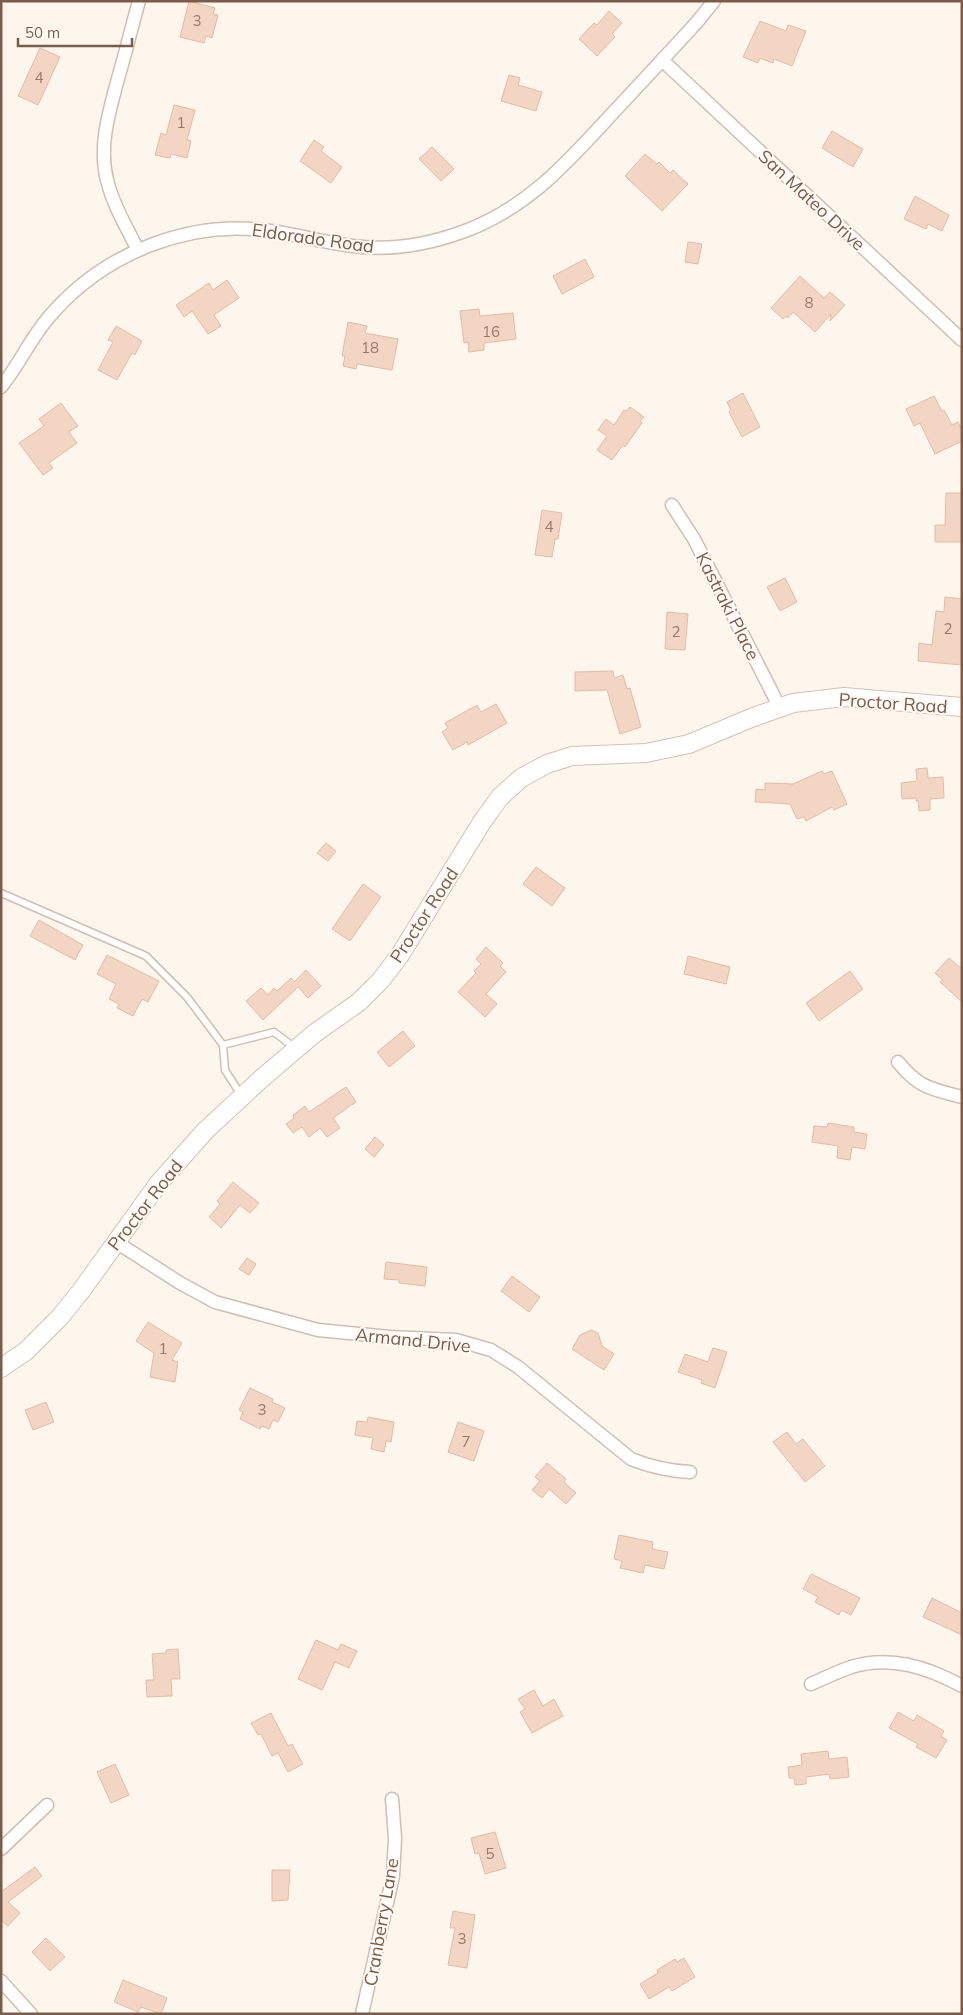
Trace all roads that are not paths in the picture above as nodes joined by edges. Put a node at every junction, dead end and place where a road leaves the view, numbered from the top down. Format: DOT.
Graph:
graph roads {
  1 [pos="139,1"];
  2 [pos="714,1"];
  3 [pos="662,60"];
  4 [pos="138,250"];
  5 [pos="962,340"];
  6 [pos="1,388"];
  7 [pos="672,505"];
  8 [pos="962,707"];
  9 [pos="780,708"];
  10 [pos="1,893"];
  11 [pos="223,1044"];
  12 [pos="296,1049"];
  13 [pos="898,1062"];
  14 [pos="242,1096"];
  15 [pos="962,1097"];
  16 [pos="116,1242"];
  17 [pos="1,1368"];
  18 [pos="690,1472"];
  19 [pos="811,1684"];
  20 [pos="962,1686"];
  21 [pos="392,1799"];
  22 [pos="47,1805"];
  23 [pos="1,1849"];
  24 [pos="1,1981"];
  25 [pos="31,2014"];
  26 [pos="362,2014"];
  1 -- 4 [label="street"];
  2 -- 3 [label="street, Eldorado Road"];
  3 -- 4 [label="street, Eldorado Road"];
  3 -- 5 [label="street, San Mateo Drive"];
  4 -- 6 [label="street, Eldorado Road"];
  7 -- 9 [label="street, Kastraki Place"];
  8 -- 9 [label="main road, Proctor Road"];
  9 -- 12 [label="main road, Proctor Road"];
  10 -- 11 [label="lane"];
  11 -- 12 [label="lane"];
  11 -- 14 [label="lane"];
  12 -- 14 [label="main road, Proctor Road"];
  13 -- 15 [label="street"];
  14 -- 16 [label="main road, Proctor Road"];
  16 -- 17 [label="main road, Proctor Road"];
  16 -- 18 [label="street, Armand Drive"];
  19 -- 20 [label="street"];
  21 -- 26 [label="street, Cranberry Lane"];
  22 -- 23 [label="street"];
  24 -- 25 [label="street"];
}
